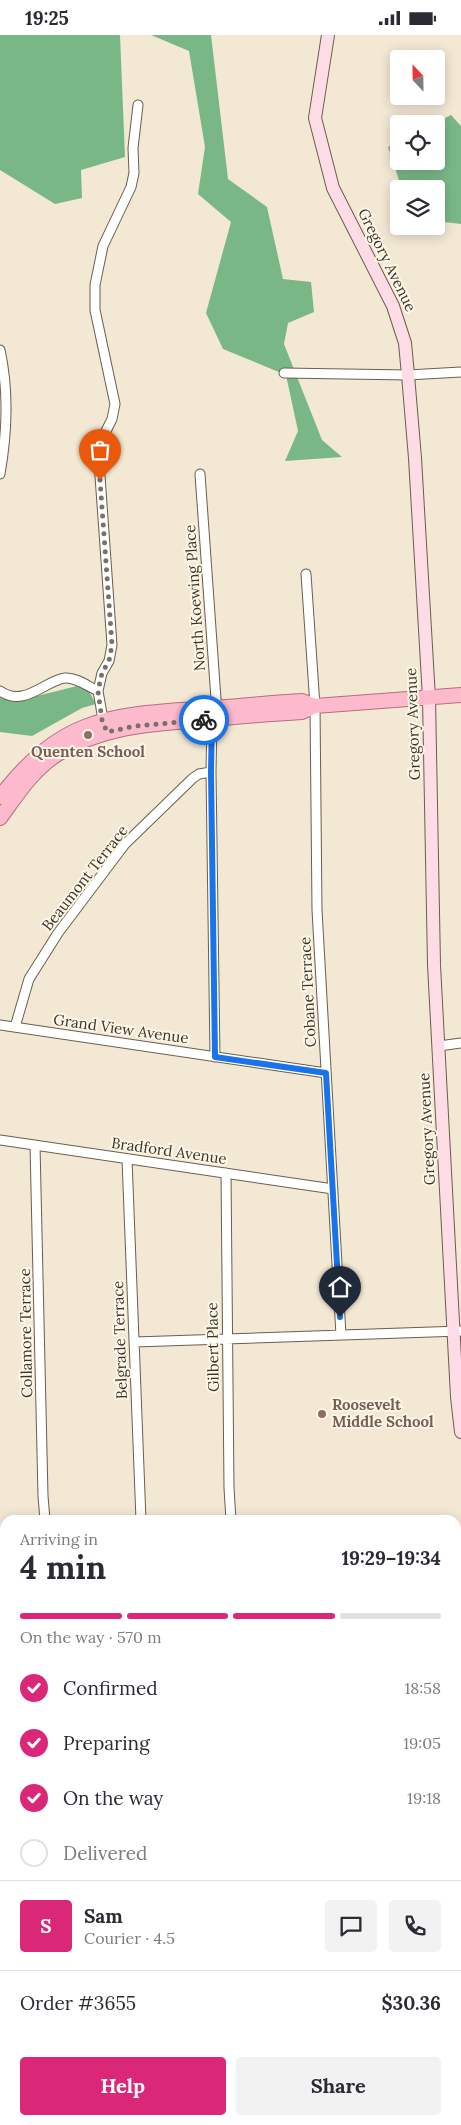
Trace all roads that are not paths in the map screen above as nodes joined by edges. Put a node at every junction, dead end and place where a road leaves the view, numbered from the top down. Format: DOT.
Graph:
graph roads {
  1 [pos="328,35"];
  2 [pos="138,105"];
  3 [pos="0,351"];
  4 [pos="461,372"];
  5 [pos="284,373"];
  6 [pos="408,375"];
  7 [pos="200,474"];
  8 [pos="0,475"];
  9 [pos="306,574"];
  10 [pos="0,691"];
  11 [pos="98,691"];
  12 [pos="461,695"];
  13 [pos="429,697"];
  14 [pos="315,706"];
  15 [pos="214,713"];
  16 [pos="104,726"];
  17 [pos="211,772"];
  18 [pos="0,797"];
  19 [pos="0,818"];
  20 [pos="0,1025"];
  21 [pos="15,1027"];
  22 [pos="461,1043"];
  23 [pos="439,1045"];
  24 [pos="215,1057"];
  25 [pos="326,1073"];
  26 [pos="0,1140"];
  27 [pos="35,1145"];
  28 [pos="127,1159"];
  29 [pos="226,1173"];
  30 [pos="333,1189"];
  31 [pos="458,1331"];
  32 [pos="341,1335"];
  33 [pos="227,1339"];
  34 [pos="134,1342"];
  35 [pos="461,1432"];
  36 [pos="45,1515"];
  37 [pos="141,1515"];
  38 [pos="231,1515"];
  1 -- 6 [label="main road, Gregory Avenue"];
  2 -- 11 [label="street"];
  3 -- 8 [label="street"];
  4 -- 6 [label="street"];
  5 -- 6 [label="street"];
  6 -- 13 [label="main road, Gregory Avenue"];
  7 -- 15 [label="street, North Koewing Place"];
  9 -- 14 [label="street, Cobane Terrace"];
  10 -- 11 [label="street"];
  11 -- 16 [label="street"];
  12 -- 13 [label="main road"];
  13 -- 14 [label="main road"];
  13 -- 23 [label="main road, Gregory Avenue"];
  14 -- 15 [label="main road"];
  14 -- 25 [label="street, Cobane Terrace"];
  15 -- 16 [label="main road"];
  15 -- 17 [label="street, North Koewing Place"];
  16 -- 18 [label="main road"];
  16 -- 19 [label="main road"];
  17 -- 21 [label="street, Beaumont Terrace"];
  17 -- 24 [label="street, North Koewing Place"];
  20 -- 21 [label="street, Grand View Avenue"];
  21 -- 24 [label="street, Grand View Avenue"];
  22 -- 23 [label="street"];
  23 -- 31 [label="main road, Gregory Avenue"];
  24 -- 25 [label="street, Grand View Avenue"];
  25 -- 30 [label="street, Cobane Terrace"];
  26 -- 27 [label="street, Bradford Avenue"];
  27 -- 28 [label="street, Bradford Avenue"];
  27 -- 36 [label="street, Collamore Terrace"];
  28 -- 29 [label="street, Bradford Avenue"];
  28 -- 34 [label="street, Belgrade Terrace"];
  29 -- 30 [label="street, Bradford Avenue"];
  29 -- 33 [label="street, Gilbert Place"];
  30 -- 32 [label="street, Cobane Terrace"];
  31 -- 32 [label="street"];
  31 -- 35 [label="main road, Gregory Avenue"];
  32 -- 33 [label="street"];
  33 -- 34 [label="street"];
  33 -- 38 [label="street, Gilbert Place"];
  34 -- 37 [label="street, Belgrade Terrace"];
}
